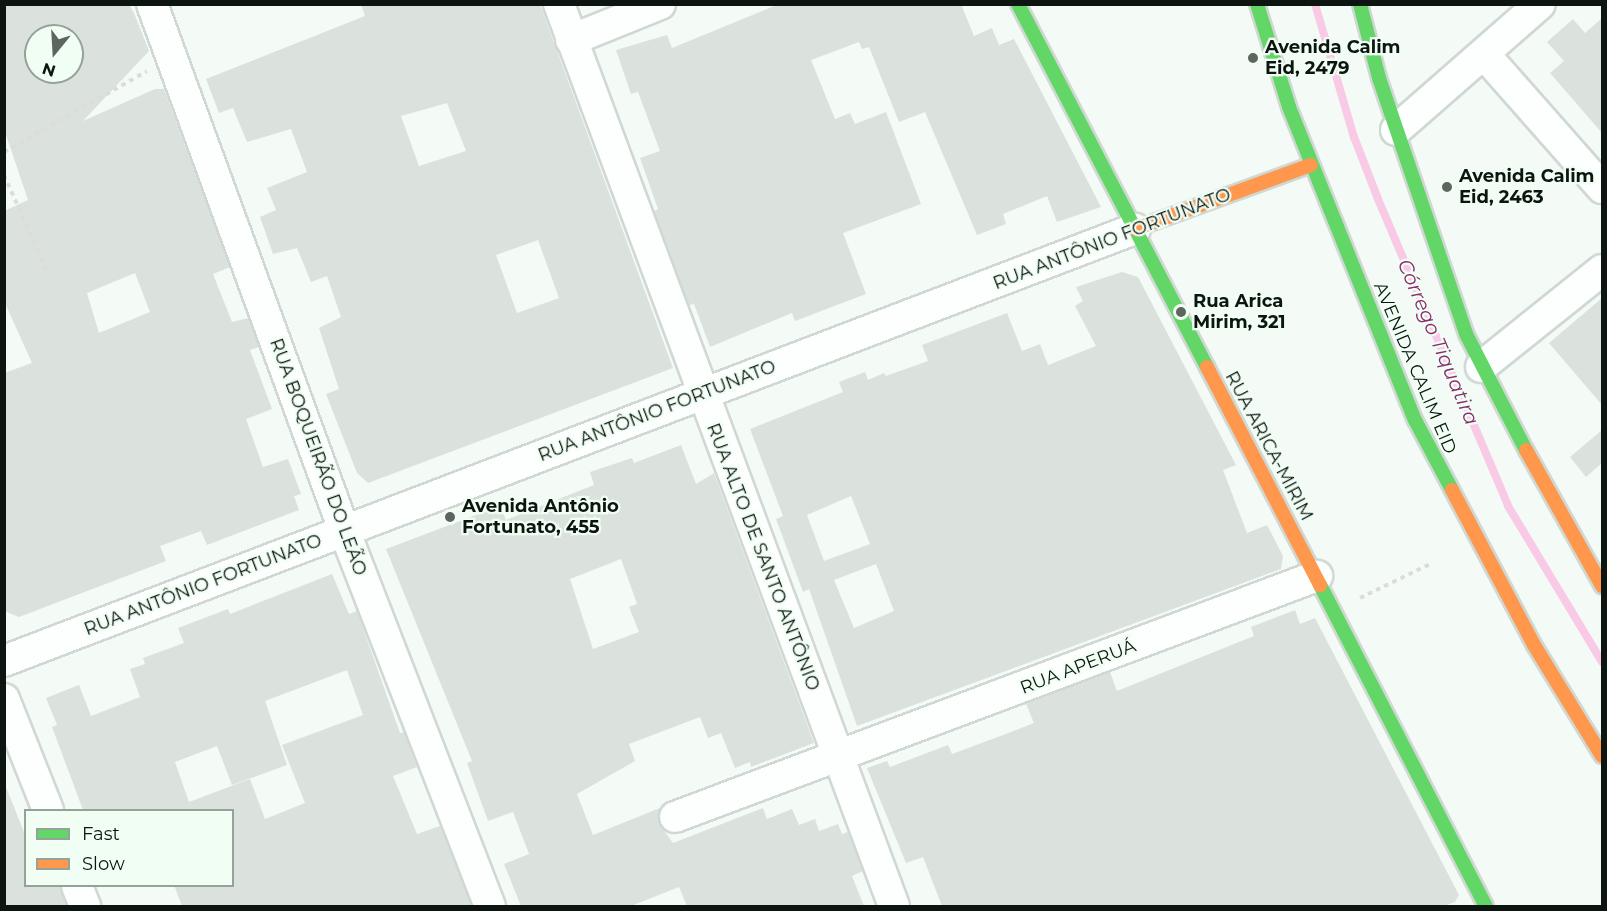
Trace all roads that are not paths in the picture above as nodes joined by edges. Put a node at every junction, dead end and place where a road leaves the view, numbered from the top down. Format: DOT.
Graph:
graph roads {
  1 [pos="152,4"];
  2 [pos="559,4"];
  3 [pos="660,4"];
  4 [pos="1018,4"];
  5 [pos="1257,4"];
  6 [pos="1360,4"];
  7 [pos="1540,4"];
  8 [pos="571,40"];
  9 [pos="1484,54"];
  10 [pos="1396,130"];
  11 [pos="1311,165"];
  12 [pos="1602,188"];
  13 [pos="1135,229"];
  14 [pos="1602,270"];
  15 [pos="1481,367"];
  16 [pos="701,395"];
  17 [pos="344,530"];
  18 [pos="1317,576"];
  19 [pos="1602,586"];
  20 [pos="4,661"];
  21 [pos="4,699"];
  22 [pos="1602,756"];
  23 [pos="839,758"];
  24 [pos="48,809"];
  25 [pos="675,818"];
  26 [pos="77,887"];
  27 [pos="85,906"];
  28 [pos="490,906"];
  29 [pos="894,906"];
  30 [pos="1486,906"];
  1 -- 17 [label="street, RUA BOQUEIRÃO DO LEÃO"];
  2 -- 8 [label="street, RUA ALTO DE SANTO ANTÔNIO"];
  3 -- 8 [label="street"];
  4 -- 13 [label="main road, RUA ARICA-MIRIM"];
  5 -- 11 [label="main road, AVENIDA CALIM EID"];
  6 -- 10 [label="main road"];
  7 -- 9 [label="street"];
  8 -- 16 [label="street, RUA ALTO DE SANTO ANTÔNIO"];
  9 -- 10 [label="street"];
  9 -- 12 [label="street"];
  10 -- 15 [label="main road"];
  11 -- 13 [label="main road, RUA ANTÔNIO FORTUNATO"];
  11 -- 22 [label="main road, AVENIDA CALIM EID"];
  13 -- 16 [label="street, RUA ANTÔNIO FORTUNATO"];
  13 -- 18 [label="main road, RUA ARICA-MIRIM"];
  14 -- 15 [label="street"];
  15 -- 19 [label="main road"];
  16 -- 17 [label="street, RUA ANTÔNIO FORTUNATO"];
  16 -- 23 [label="street, RUA ALTO DE SANTO ANTÔNIO"];
  17 -- 20 [label="street, RUA ANTÔNIO FORTUNATO"];
  17 -- 28 [label="street, RUA BOQUEIRÃO DO LEÃO"];
  18 -- 23 [label="street, RUA APERUÁ"];
  18 -- 30 [label="main road, RUA ARICA-MIRIM"];
  21 -- 24 [label="street"];
  23 -- 25 [label="street, RUA APERUÁ"];
  23 -- 29 [label="street, RUA ALTO DE SANTO ANTÔNIO"];
  26 -- 27 [label="street"];
}
